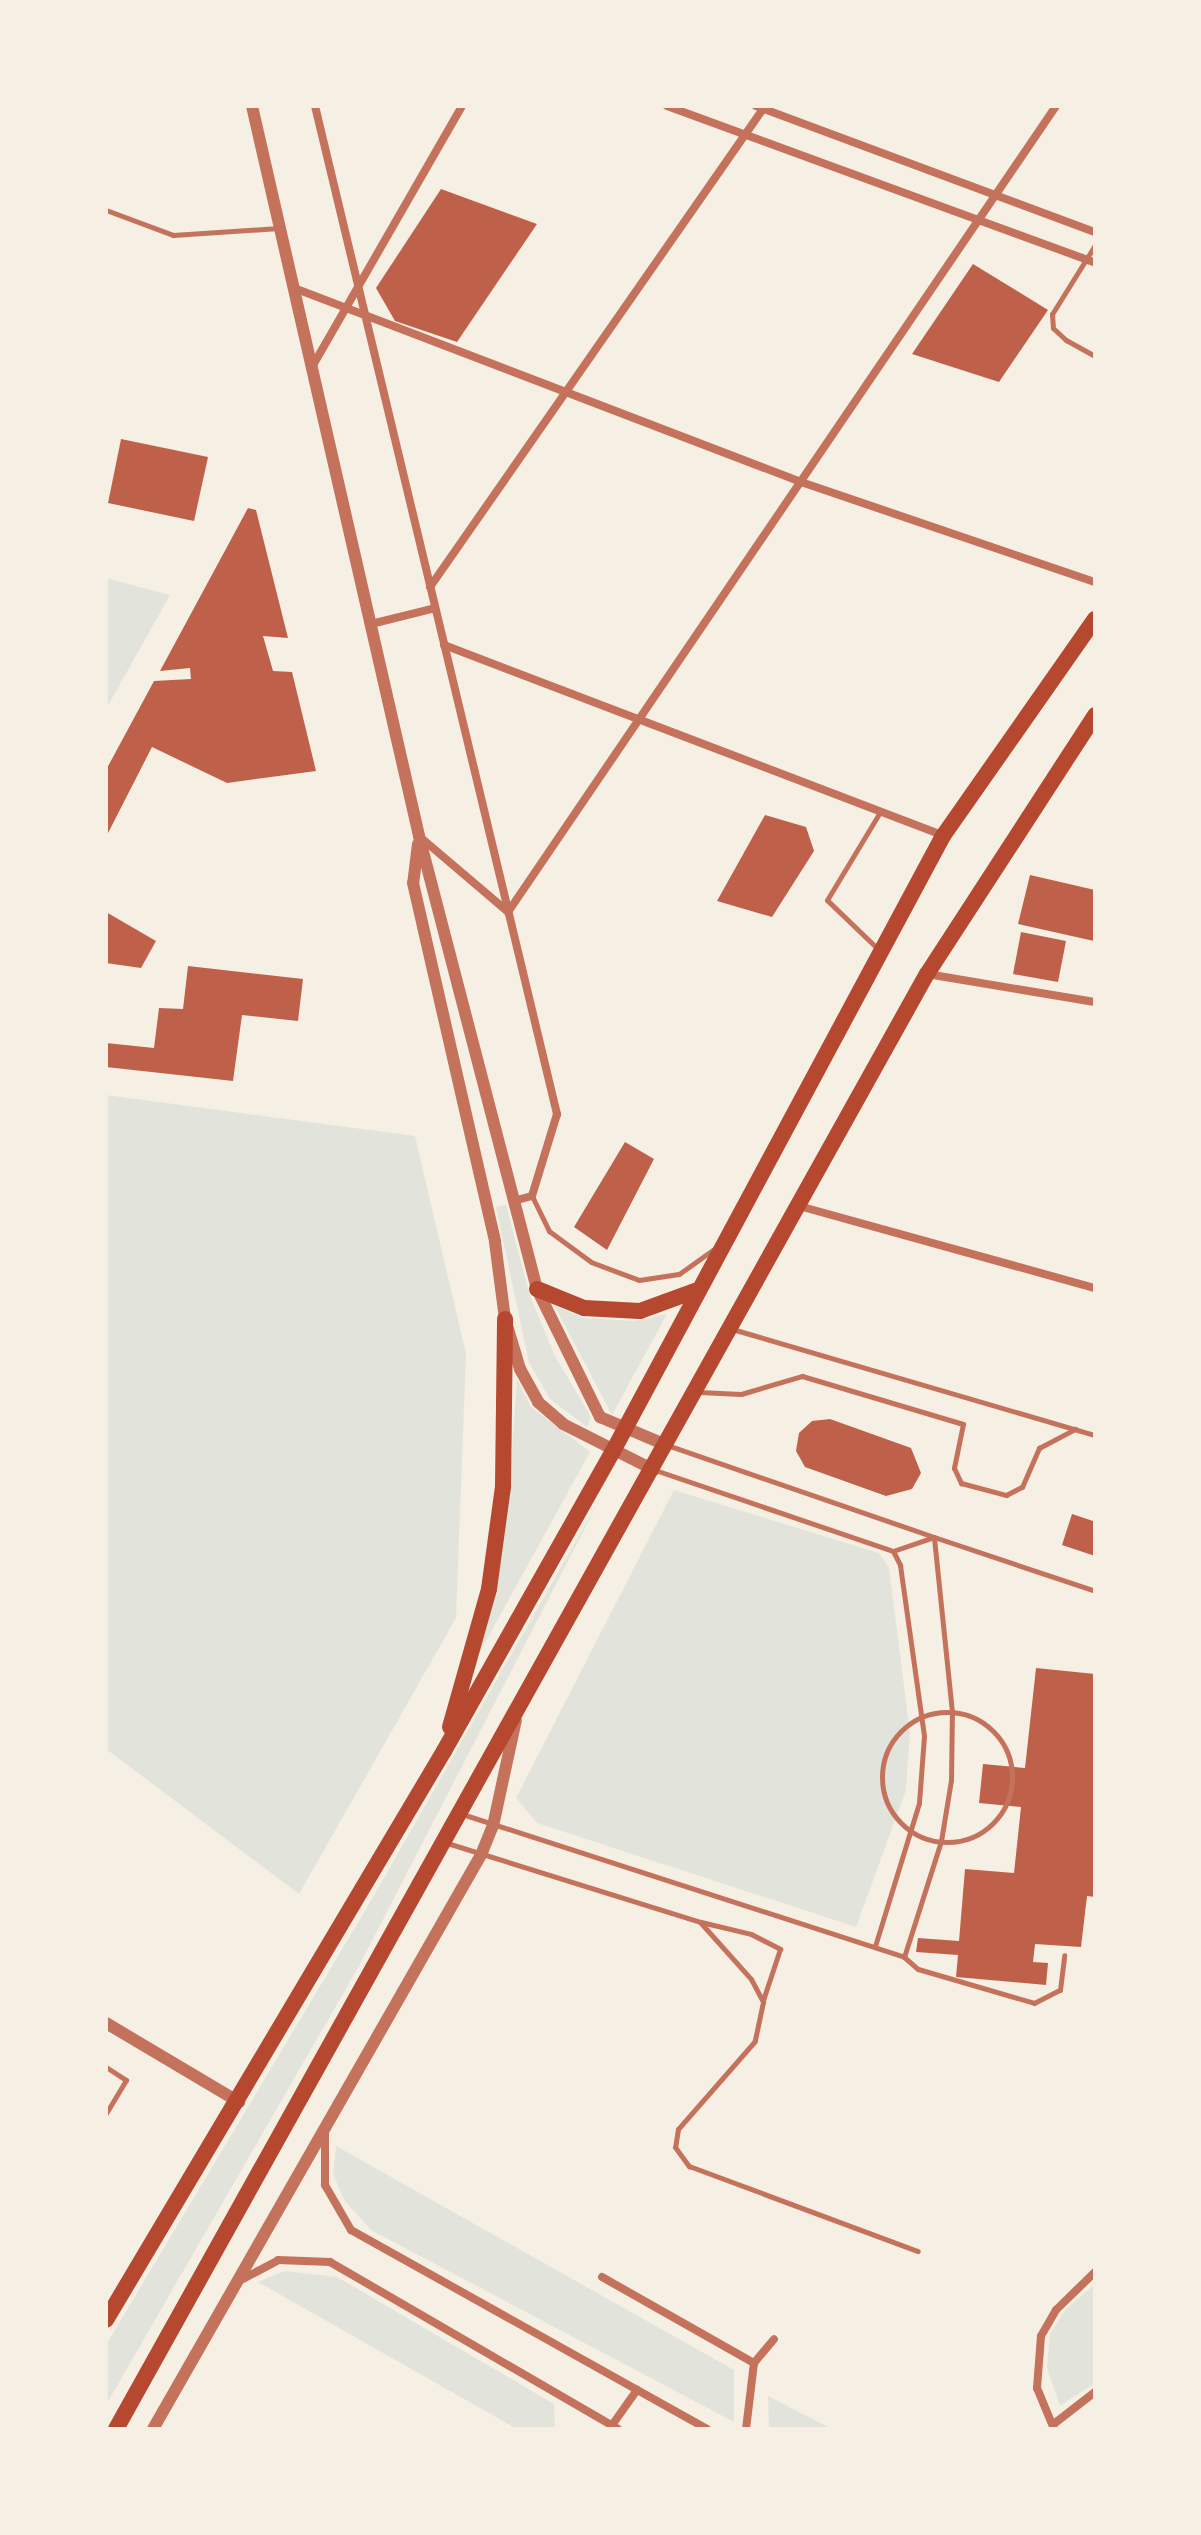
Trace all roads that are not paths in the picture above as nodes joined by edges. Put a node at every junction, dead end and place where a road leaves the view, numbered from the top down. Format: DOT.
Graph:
graph roads {
  1 [pos="252,106"];
  2 [pos="315,106"];
  3 [pos="462,106"];
  4 [pos="667,106"];
  5 [pos="1056,106"];
  6 [pos="759,107"];
  7 [pos="745,135"];
  8 [pos="996,195"];
  9 [pos="106,210"];
  10 [pos="979,220"];
  11 [pos="280,228"];
  12 [pos="1095,232"];
  13 [pos="1095,245"];
  14 [pos="1085,259"];
  15 [pos="1095,263"];
  16 [pos="358,285"];
  17 [pos="294,288"];
  18 [pos="344,311"];
  19 [pos="366,320"];
  20 [pos="1095,356"];
  21 [pos="312,367"];
  22 [pos="565,394"];
  23 [pos="801,482"];
  24 [pos="1095,582"];
  25 [pos="430,587"];
  26 [pos="435,608"];
  27 [pos="1095,619"];
  28 [pos="371,624"];
  29 [pos="444,645"];
  30 [pos="1095,715"];
  31 [pos="641,720"];
  32 [pos="880,811"];
  33 [pos="419,836"];
  34 [pos="943,836"];
  35 [pos="508,912"];
  36 [pos="880,952"];
  37 [pos="927,974"];
  38 [pos="1095,1002"];
  39 [pos="532,1196"];
  40 [pos="513,1201"];
  41 [pos="798,1206"];
  42 [pos="722,1244"];
  43 [pos="1095,1288"];
  44 [pos="537,1289"];
  45 [pos="695,1291"];
  46 [pos="505,1319"];
  47 [pos="727,1328"];
  48 [pos="694,1392"];
  49 [pos="624,1428"];
  50 [pos="1075,1429"];
  51 [pos="1095,1435"];
  52 [pos="666,1445"];
  53 [pos="612,1453"];
  54 [pos="654,1470"];
  55 [pos="934,1537"];
  56 [pos="893,1551"];
  57 [pos="1095,1591"];
  58 [pos="518,1708"];
  59 [pos="952,1712"];
  60 [pos="925,1716"];
  61 [pos="444,1751"];
  62 [pos="460,1813"];
  63 [pos="493,1826"];
  64 [pos="910,1830"];
  65 [pos="941,1841"];
  66 [pos="444,1842"];
  67 [pos="481,1855"];
  68 [pos="700,1922"];
  69 [pos="875,1946"];
  70 [pos="1064,1955"];
  71 [pos="904,1957"];
  72 [pos="763,2002"];
  73 [pos="106,2023"];
  74 [pos="106,2067"];
  75 [pos="239,2102"];
  76 [pos="106,2113"];
  77 [pos="325,2131"];
  78 [pos="918,2251"];
  79 [pos="1095,2272"];
  80 [pos="602,2277"];
  81 [pos="233,2287"];
  82 [pos="106,2320"];
  83 [pos="774,2339"];
  84 [pos="754,2363"];
  85 [pos="637,2390"];
  86 [pos="1095,2392"];
  87 [pos="1055,2426"];
  88 [pos="613,2428"];
  89 [pos="116,2429"];
  90 [pos="153,2429"];
  91 [pos="707,2429"];
  92 [pos="746,2429"];
  1 -- 11 [label="street"];
  2 -- 16 [label="street"];
  3 -- 16 [label="street"];
  4 -- 7 [label="street"];
  5 -- 8 [label="street"];
  6 -- 7 [label="street"];
  6 -- 8 [label="street"];
  7 -- 10 [label="street"];
  7 -- 22 [label="street"];
  8 -- 10 [label="street"];
  8 -- 12 [label="street"];
  9 -- 11 [label="lane"];
  10 -- 14 [label="street"];
  10 -- 23 [label="street"];
  11 -- 17 [label="street"];
  13 -- 14 [label="lane"];
  14 -- 15 [label="street"];
  14 -- 20 [label="lane"];
  16 -- 18 [label="street"];
  16 -- 19 [label="street"];
  17 -- 18 [label="street"];
  17 -- 21 [label="street"];
  18 -- 19 [label="street"];
  18 -- 21 [label="street"];
  19 -- 22 [label="street"];
  19 -- 25 [label="street"];
  21 -- 28 [label="street"];
  22 -- 23 [label="street"];
  22 -- 25 [label="street"];
  23 -- 24 [label="street"];
  23 -- 31 [label="street"];
  25 -- 26 [label="street"];
  26 -- 28 [label="street"];
  26 -- 29 [label="street"];
  27 -- 34 [label="main road"];
  28 -- 33 [label="street"];
  29 -- 31 [label="street"];
  29 -- 35 [label="street"];
  30 -- 37 [label="main road"];
  31 -- 32 [label="street"];
  31 -- 35 [label="street"];
  32 -- 34 [label="street"];
  32 -- 36 [label="lane"];
  33 -- 35 [label="street"];
  33 -- 40 [label="street"];
  33 -- 46 [label="street"];
  34 -- 36 [label="main road"];
  35 -- 39 [label="street"];
  36 -- 42 [label="main road"];
  37 -- 38 [label="street"];
  37 -- 41 [label="main road"];
  39 -- 40 [label="street"];
  39 -- 42 [label="lane"];
  40 -- 44 [label="street"];
  41 -- 43 [label="street"];
  41 -- 47 [label="main road"];
  42 -- 45 [label="main road"];
  44 -- 45 [label="main road"];
  44 -- 49 [label="street"];
  45 -- 49 [label="main road"];
  46 -- 53 [label="street"];
  46 -- 61 [label="main road"];
  47 -- 48 [label="main road"];
  47 -- 50 [label="lane"];
  48 -- 50 [label="lane"];
  48 -- 52 [label="main road"];
  49 -- 52 [label="street"];
  49 -- 53 [label="main road"];
  50 -- 51 [label="lane"];
  52 -- 54 [label="main road"];
  52 -- 55 [label="lane"];
  53 -- 54 [label="street"];
  53 -- 61 [label="main road"];
  54 -- 56 [label="lane"];
  54 -- 58 [label="main road"];
  55 -- 56 [label="lane"];
  55 -- 57 [label="lane"];
  55 -- 59 [label="lane"];
  56 -- 60 [label="lane"];
  58 -- 62 [label="main road"];
  58 -- 63 [label="street"];
  59 -- 60 [label="lane"];
  59 -- 65 [label="lane"];
  59 -- 65 [label="lane"];
  60 -- 64 [label="lane"];
  60 -- 64 [label="lane"];
  61 -- 75 [label="main road"];
  62 -- 63 [label="lane"];
  62 -- 66 [label="main road"];
  63 -- 67 [label="street"];
  63 -- 69 [label="lane"];
  64 -- 65 [label="lane"];
  64 -- 69 [label="lane"];
  65 -- 71 [label="lane"];
  66 -- 67 [label="lane"];
  66 -- 89 [label="main road"];
  67 -- 68 [label="lane"];
  67 -- 77 [label="street"];
  68 -- 72 [label="lane"];
  68 -- 72 [label="lane"];
  69 -- 71 [label="lane"];
  70 -- 71 [label="lane"];
  72 -- 78 [label="lane"];
  73 -- 75 [label="street"];
  74 -- 76 [label="lane"];
  75 -- 82 [label="main road"];
  77 -- 81 [label="street"];
  77 -- 85 [label="street"];
  79 -- 87 [label="street"];
  80 -- 84 [label="street"];
  81 -- 88 [label="street"];
  81 -- 90 [label="street"];
  83 -- 84 [label="street"];
  84 -- 92 [label="street"];
  85 -- 88 [label="street"];
  85 -- 91 [label="street"];
  86 -- 87 [label="street"];
}
